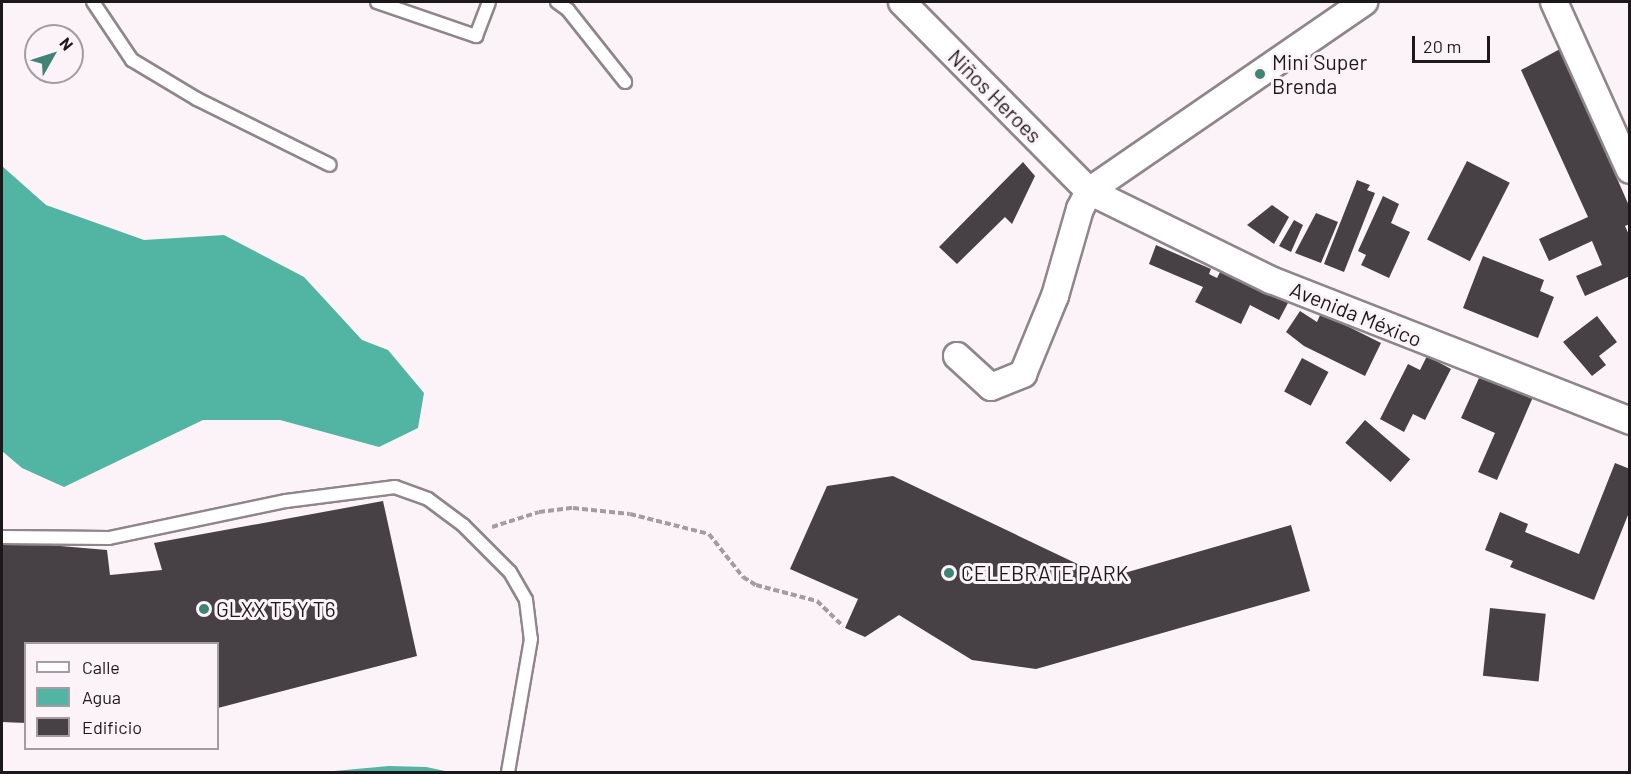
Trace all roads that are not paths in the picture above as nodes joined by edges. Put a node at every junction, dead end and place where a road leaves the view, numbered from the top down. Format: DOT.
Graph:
graph roads {
  1 [pos="93,2"];
  2 [pos="377,2"];
  3 [pos="489,2"];
  4 [pos="557,2"];
  5 [pos="902,2"];
  6 [pos="1364,2"];
  7 [pos="1554,2"];
  8 [pos="625,82"];
  9 [pos="330,165"];
  10 [pos="1629,170"];
  11 [pos="1089,191"];
  12 [pos="957,356"];
  13 [pos="1629,421"];
  14 [pos="2,537"];
  15 [pos="508,772"];
  1 -- 9 [label="lane"];
  2 -- 3 [label="lane"];
  4 -- 8 [label="lane"];
  5 -- 11 [label="street, Niños Heroes"];
  6 -- 11 [label="street"];
  7 -- 10 [label="street"];
  11 -- 12 [label="street"];
  11 -- 13 [label="street, Avenida México"];
  14 -- 15 [label="lane"];
}
